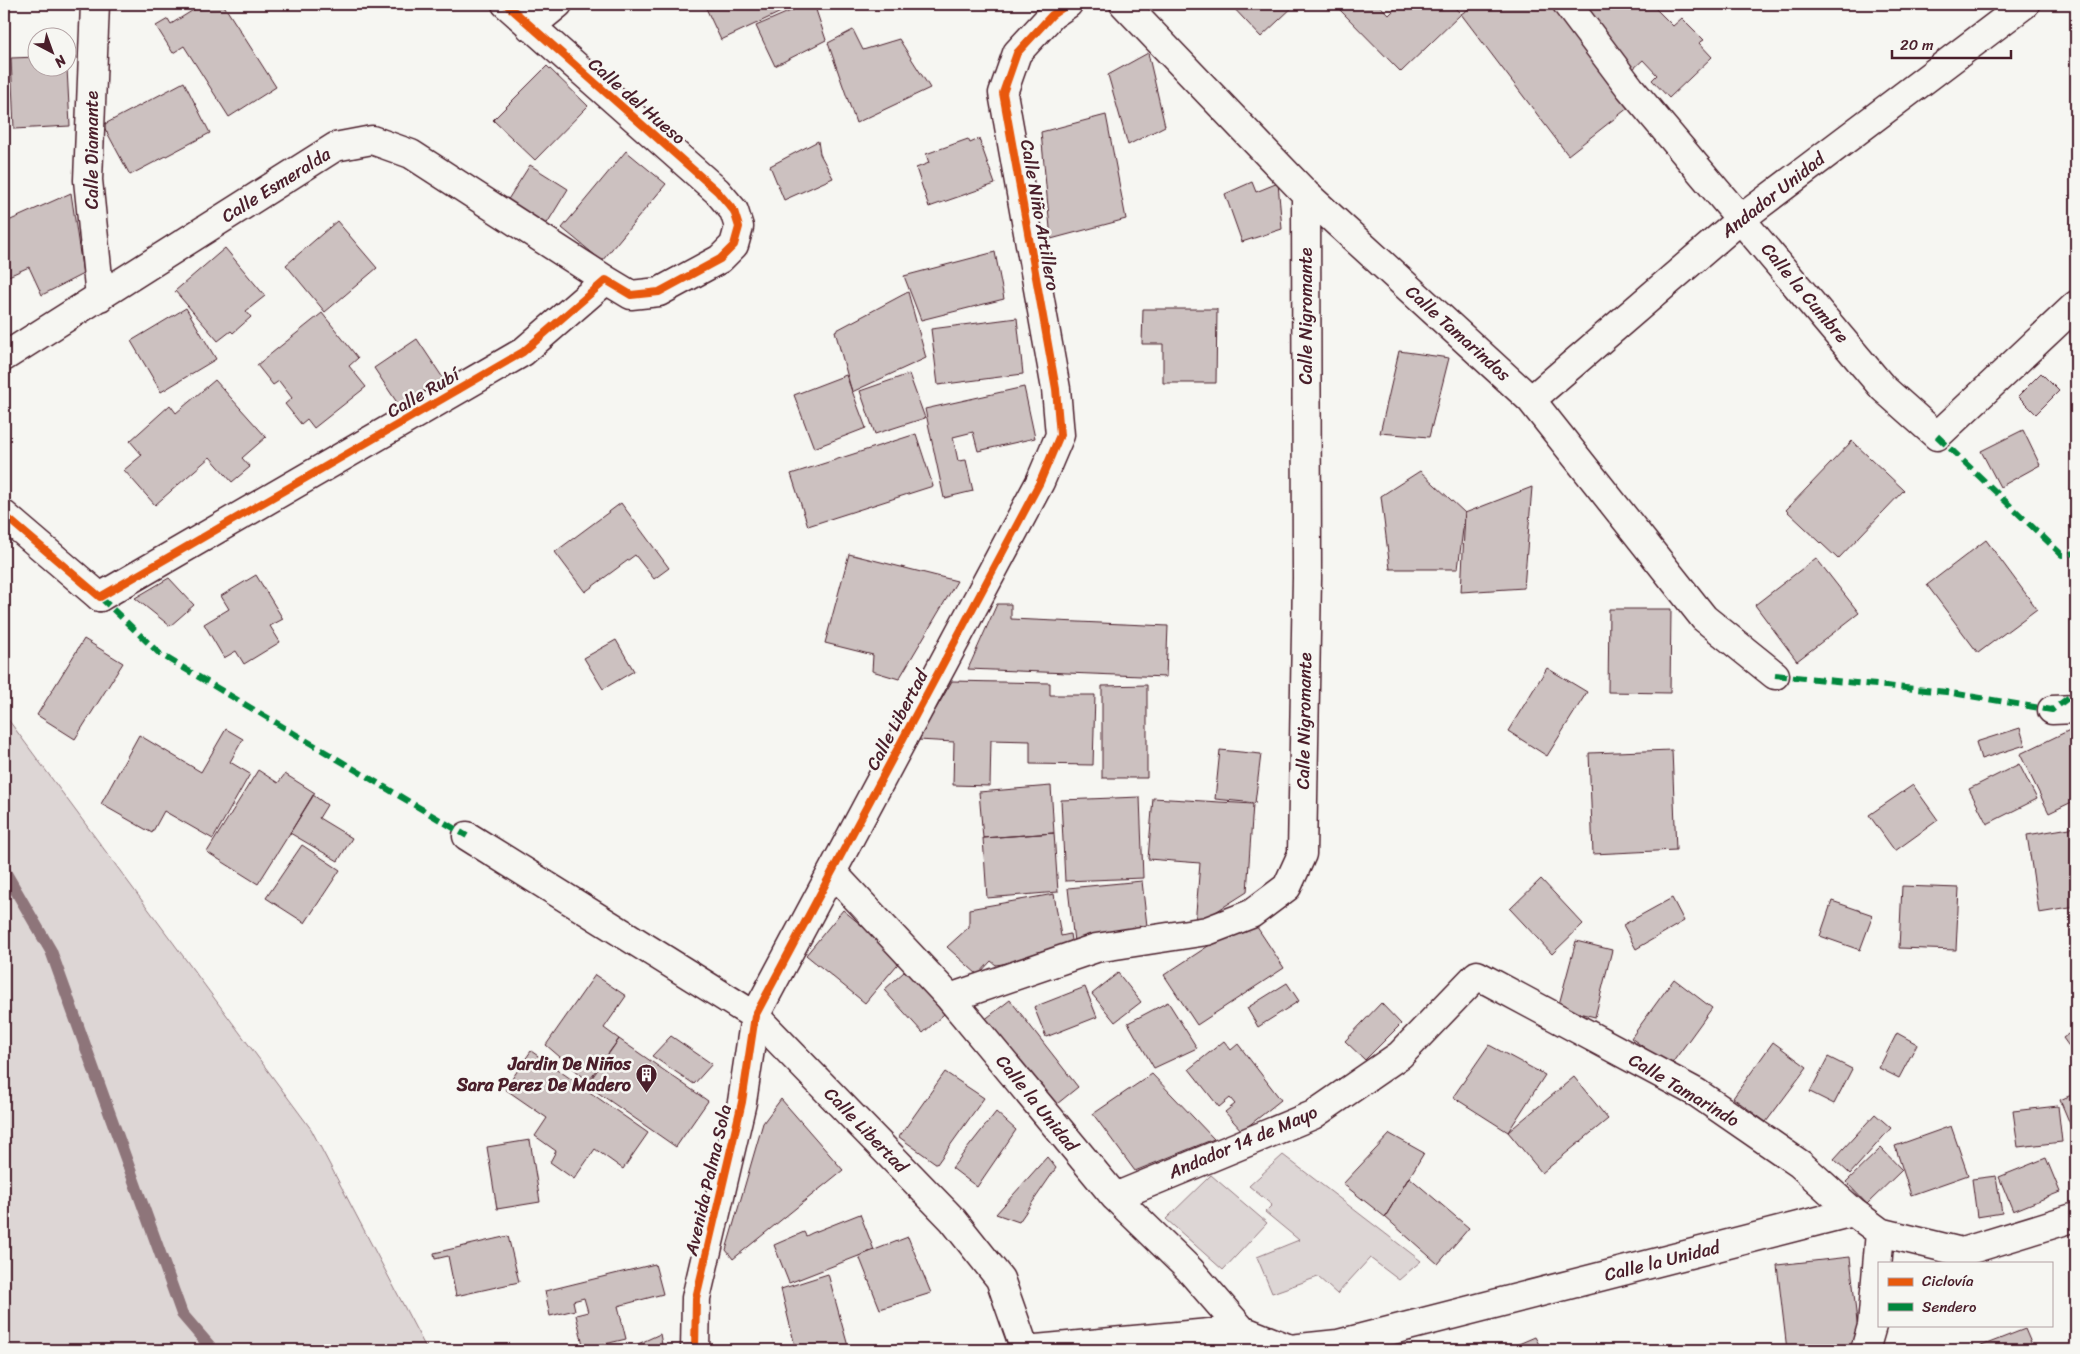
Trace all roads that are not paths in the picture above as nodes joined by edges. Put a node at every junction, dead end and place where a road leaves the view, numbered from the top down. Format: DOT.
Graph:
graph roads {
  1 [pos="95,4"];
  2 [pos="506,4"];
  3 [pos="558,4"];
  4 [pos="1124,4"];
  5 [pos="1567,4"];
  6 [pos="2025,4"];
  7 [pos="1055,8"];
  8 [pos="530,27"];
  9 [pos="1306,194"];
  10 [pos="1742,218"];
  11 [pos="606,280"];
  12 [pos="100,297"];
  13 [pos="2076,305"];
  14 [pos="4,357"];
  15 [pos="1531,400"];
  16 [pos="1060,435"];
  17 [pos="4,515"];
  18 [pos="1776,675"];
  19 [pos="467,836"];
  20 [pos="833,874"];
  21 [pos="1501,987"];
  22 [pos="950,998"];
  23 [pos="754,1016"];
  24 [pos="1115,1197"];
  25 [pos="1853,1212"];
  26 [pos="2076,1217"];
  27 [pos="1880,1232"];
  28 [pos="1242,1330"];
  29 [pos="695,1350"];
  30 [pos="1025,1350"];
  31 [pos="1865,1350"];
  1 -- 12 [label="street, Calle Diamante"];
  2 -- 8 [label="street, Calle del Hueso"];
  3 -- 8 [label="street"];
  4 -- 9 [label="street, Calle Tamarindos"];
  5 -- 10 [label="street, Calle la Cumbre"];
  6 -- 10 [label="street, Andador Unidad"];
  7 -- 16 [label="street, Calle Niño Artillero"];
  8 -- 11 [label="street, Calle del Hueso"];
  9 -- 15 [label="street, Calle Tamarindos"];
  9 -- 22 [label="street, Calle Nigromante"];
  10 -- 13 [label="street, Calle la Cumbre"];
  10 -- 15 [label="street, Andador Unidad"];
  11 -- 12 [label="street, Calle Esmeralda"];
  11 -- 17 [label="street, Calle Rubí"];
  12 -- 14 [label="street, Calle Esmeralda"];
  15 -- 18 [label="street, Calle Tamarindos"];
  16 -- 20 [label="street, Calle Libertad"];
  19 -- 23 [label="street"];
  20 -- 22 [label="street, Calle la Unidad"];
  20 -- 23 [label="street, Calle Libertad"];
  21 -- 24 [label="street, Andador 14 de Mayo"];
  21 -- 25 [label="street, Calle Tamarindo"];
  22 -- 24 [label="street, Calle la Unidad"];
  23 -- 29 [label="street, Avenida Palma Sola"];
  23 -- 30 [label="street, Calle Libertad"];
  24 -- 28 [label="street, Calle la Unidad"];
  25 -- 27 [label="street"];
  25 -- 28 [label="street, Calle la Unidad"];
  26 -- 27 [label="street"];
  27 -- 31 [label="street"];
  28 -- 30 [label="street, Calle la Unidad"];
}
